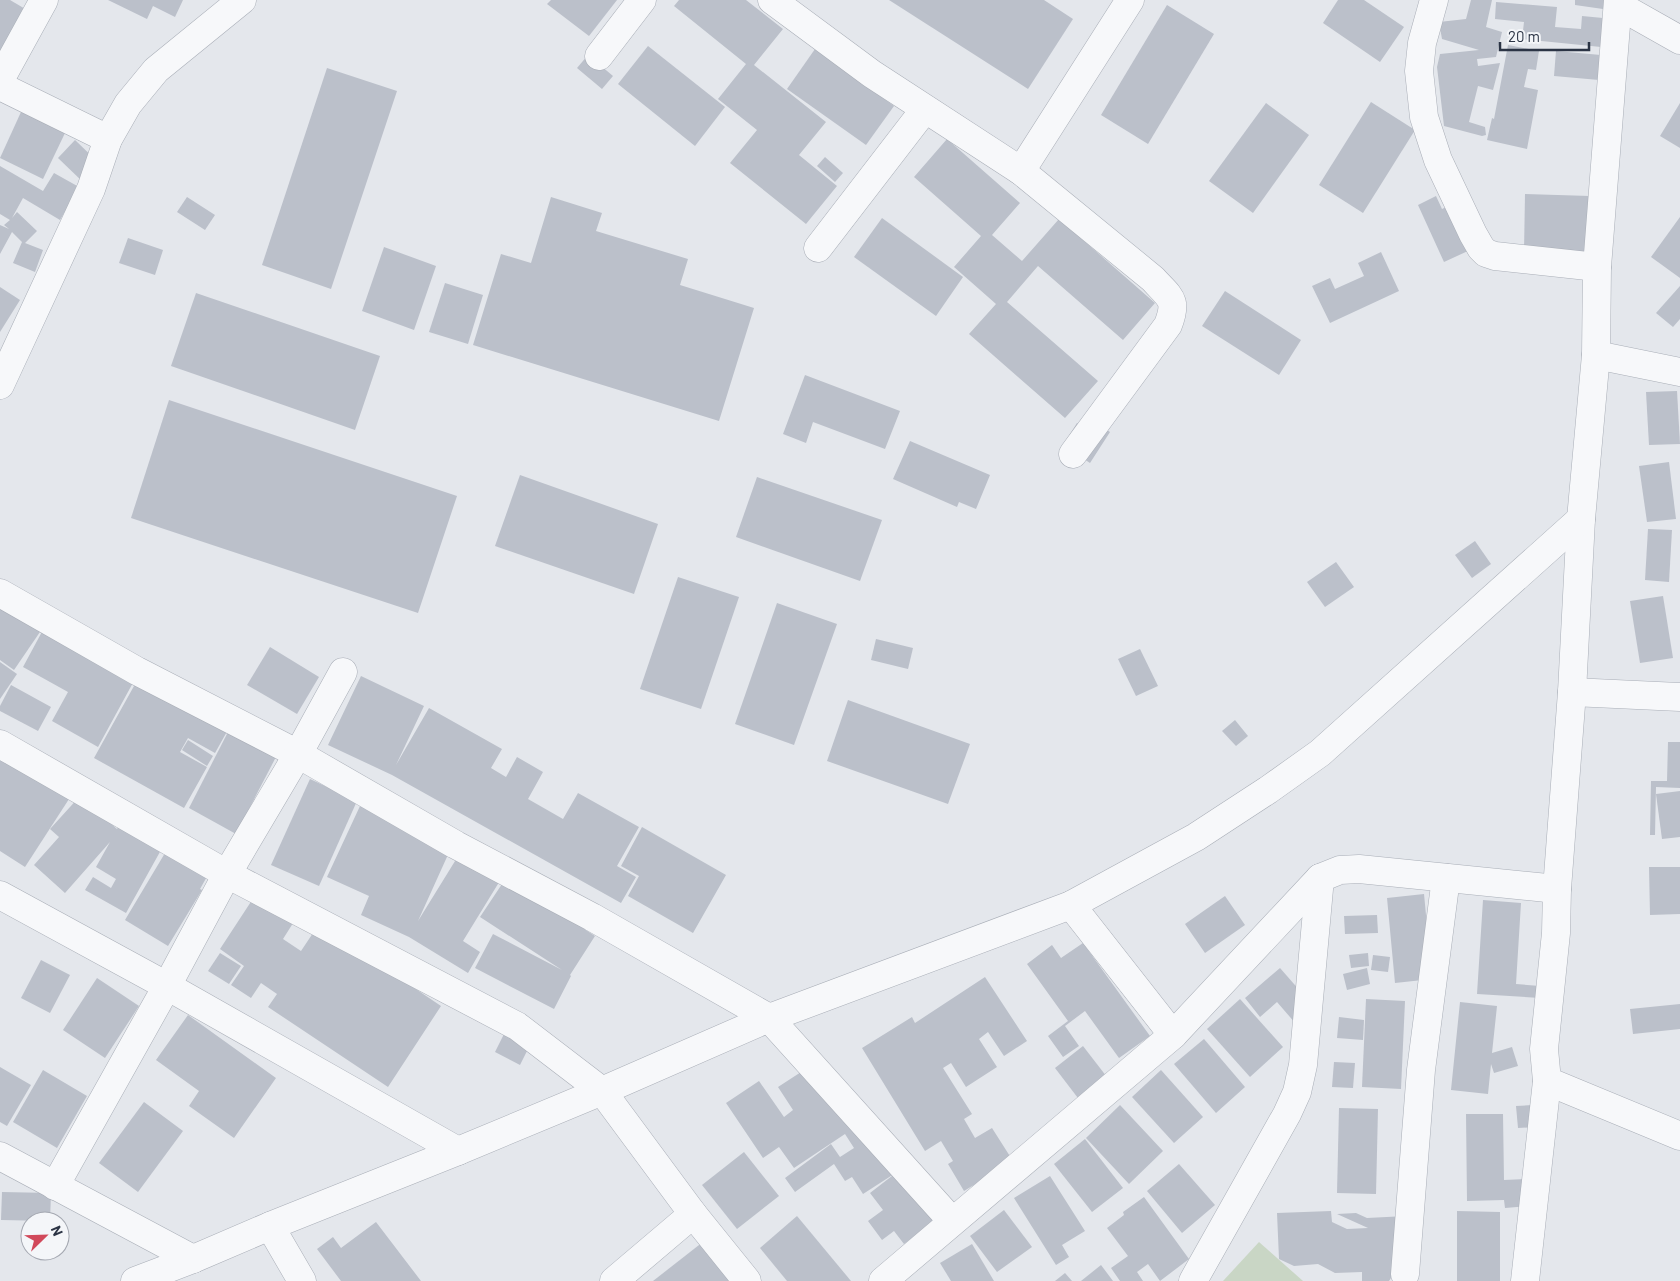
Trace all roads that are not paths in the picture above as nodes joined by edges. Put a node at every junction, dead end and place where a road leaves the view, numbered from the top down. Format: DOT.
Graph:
graph roads {
  1 [pos="44,0"];
  2 [pos="242,0"];
  3 [pos="642,0"];
  4 [pos="772,0"];
  5 [pos="1130,0"];
  6 [pos="1434,0"];
  7 [pos="1618,2"];
  8 [pos="1680,40"];
  9 [pos="599,56"];
  10 [pos="0,80"];
  11 [pos="0,86"];
  12 [pos="925,108"];
  13 [pos="108,139"];
  14 [pos="1021,171"];
  15 [pos="818,248"];
  16 [pos="1597,267"];
  17 [pos="1596,355"];
  18 [pos="1680,372"];
  19 [pos="0,385"];
  20 [pos="1073,454"];
  21 [pos="1581,519"];
  22 [pos="0,593"];
  23 [pos="343,672"];
  24 [pos="1572,692"];
  25 [pos="1680,697"];
  26 [pos="0,744"];
  27 [pos="298,754"];
  28 [pos="227,874"];
  29 [pos="1320,878"];
  30 [pos="1446,878"];
  31 [pos="1557,889"];
  32 [pos="0,895"];
  33 [pos="1071,905"];
  34 [pos="167,986"];
  35 [pos="769,1018"];
  36 [pos="1172,1035"];
  37 [pos="1555,1085"];
  38 [pos="602,1091"];
  39 [pos="1680,1136"];
  40 [pos="458,1151"];
  41 [pos="0,1156"];
  42 [pos="55,1186"];
  43 [pos="693,1214"];
  44 [pos="952,1221"];
  45 [pos="270,1226"];
  46 [pos="193,1259"];
  47 [pos="1405,1274"];
  48 [pos="135,1281"];
  49 [pos="302,1281"];
  50 [pos="614,1281"];
  51 [pos="747,1281"];
  52 [pos="883,1281"];
  53 [pos="1193,1281"];
  54 [pos="1525,1281"];
  1 -- 10 [label="street"];
  2 -- 13 [label="street"];
  3 -- 9 [label="street"];
  4 -- 12 [label="street"];
  5 -- 14 [label="street"];
  6 -- 16 [label="street"];
  7 -- 8 [label="street"];
  7 -- 16 [label="street"];
  11 -- 13 [label="street"];
  12 -- 14 [label="street"];
  12 -- 15 [label="street"];
  13 -- 19 [label="street"];
  14 -- 20 [label="street"];
  16 -- 17 [label="street"];
  17 -- 18 [label="street"];
  17 -- 21 [label="street"];
  21 -- 24 [label="street"];
  21 -- 33 [label="street"];
  22 -- 27 [label="street"];
  23 -- 27 [label="street"];
  24 -- 25 [label="street"];
  24 -- 31 [label="street"];
  26 -- 28 [label="street"];
  27 -- 28 [label="street"];
  27 -- 35 [label="street"];
  28 -- 34 [label="street"];
  28 -- 38 [label="street"];
  29 -- 30 [label="street"];
  29 -- 36 [label="street"];
  29 -- 53 [label="street"];
  30 -- 31 [label="street"];
  30 -- 47 [label="street"];
  31 -- 37 [label="street"];
  32 -- 34 [label="street"];
  33 -- 35 [label="street"];
  33 -- 36 [label="street"];
  34 -- 40 [label="street"];
  34 -- 42 [label="street"];
  35 -- 38 [label="street"];
  35 -- 44 [label="street"];
  36 -- 44 [label="street"];
  37 -- 39 [label="street"];
  37 -- 54 [label="street"];
  38 -- 40 [label="street"];
  38 -- 43 [label="street"];
  40 -- 45 [label="street"];
  41 -- 42 [label="street"];
  42 -- 46 [label="street"];
  43 -- 50 [label="street"];
  43 -- 51 [label="street"];
  44 -- 52 [label="street"];
  45 -- 46 [label="street"];
  45 -- 49 [label="street"];
  46 -- 48 [label="street"];
}
